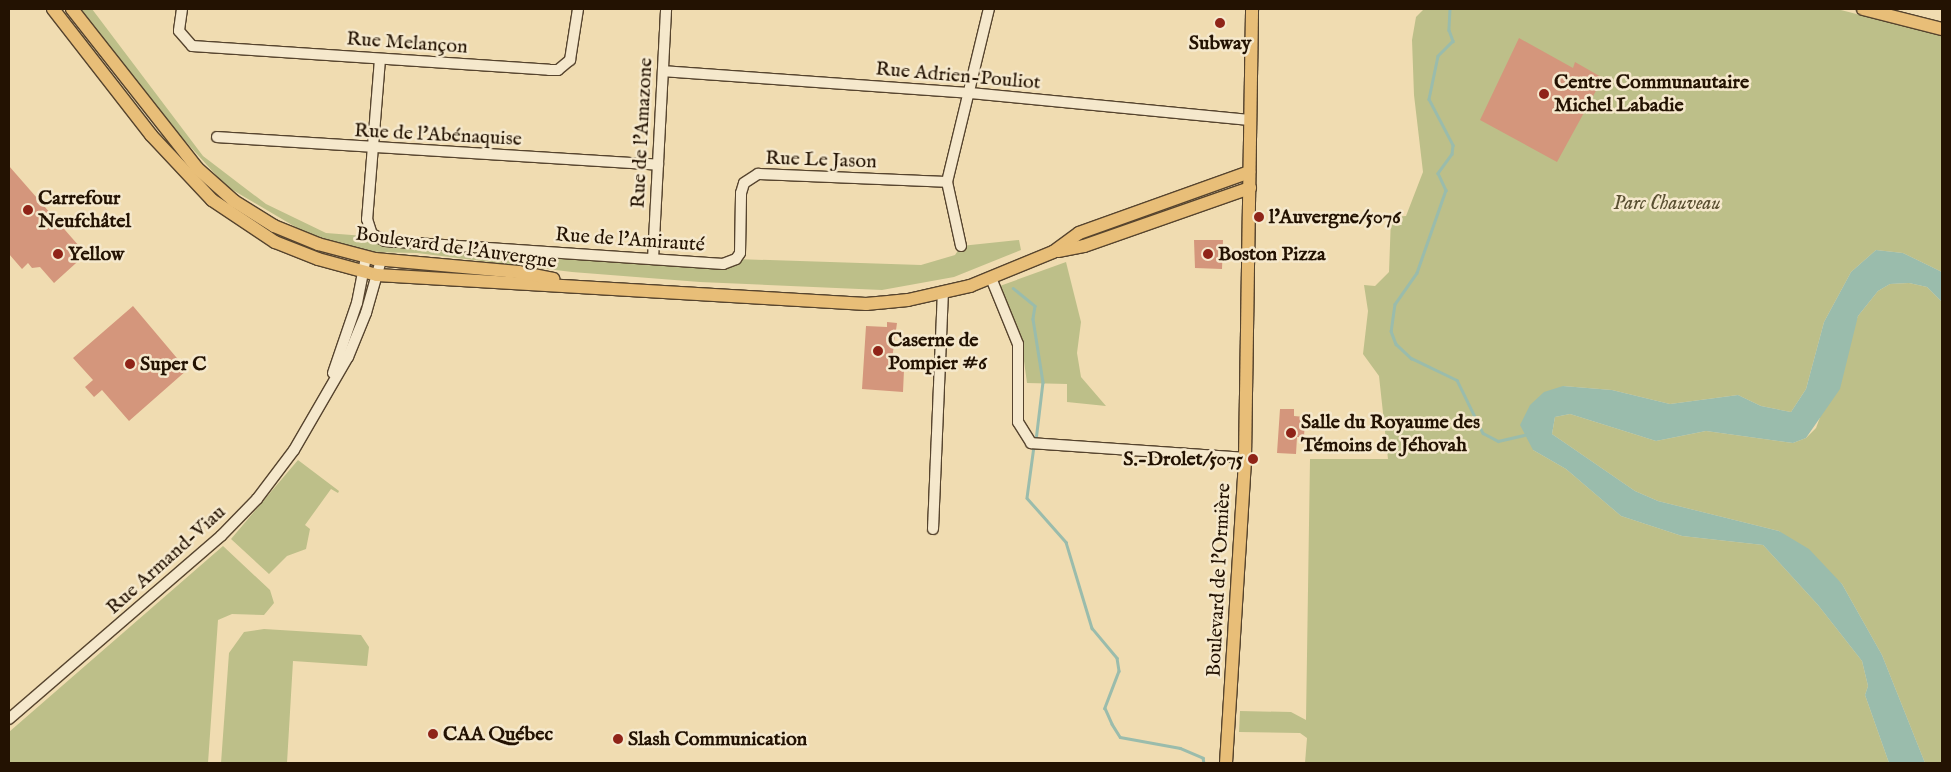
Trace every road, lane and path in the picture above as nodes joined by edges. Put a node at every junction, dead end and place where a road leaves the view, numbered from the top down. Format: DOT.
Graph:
graph roads {
  1 [pos="53,9"];
  2 [pos="72,9"];
  3 [pos="182,9"];
  4 [pos="578,9"];
  5 [pos="666,9"];
  6 [pos="989,9"];
  7 [pos="1252,9"];
  8 [pos="1863,9"];
  9 [pos="1942,29"];
  10 [pos="380,59"];
  11 [pos="663,71"];
  12 [pos="970,93"];
  13 [pos="1250,120"];
  14 [pos="217,137"];
  15 [pos="374,149"];
  16 [pos="658,165"];
  17 [pos="1249,172"];
  18 [pos="947,182"];
  19 [pos="1250,188"];
  20 [pos="961,246"];
  21 [pos="1053,252"];
  22 [pos="366,257"];
  23 [pos="653,259"];
  24 [pos="736,259"];
  25 [pos="381,260"];
  26 [pos="363,272"];
  27 [pos="377,275"];
  28 [pos="990,278"];
  29 [pos="578,285"];
  30 [pos="943,294"];
  31 [pos="320,404"];
  32 [pos="1245,458"];
  33 [pos="933,529"];
  34 [pos="9,719"];
  35 [pos="1226,763"];
  1 -- 26 [label="main road, Boulevard de l'Auvergne"];
  2 -- 22 [label="main road, Boulevard de l'Auvergne"];
  3 -- 10 [label="street, Rue Melançon"];
  4 -- 10 [label="street, Rue Melançon"];
  5 -- 11 [label="street, Rue de l'Amazone"];
  6 -- 12 [label="street"];
  7 -- 13 [label="main road, Boulevard de l'Ormière"];
  8 -- 9 [label="main road"];
  10 -- 15 [label="street"];
  11 -- 12 [label="street, Rue Adrien-Pouliot"];
  11 -- 16 [label="street, Rue de l'Amazone"];
  12 -- 13 [label="street, Rue Adrien-Pouliot"];
  12 -- 18 [label="street"];
  13 -- 17 [label="main road, Boulevard de l'Ormière"];
  14 -- 15 [label="street, Rue de l'Abénaquise"];
  15 -- 16 [label="street, Rue de l'Abénaquise"];
  15 -- 23 [label="street, Rue de l'Amirauté"];
  16 -- 23 [label="street, Rue de l'Amazone"];
  17 -- 19 [label="main road, Boulevard de l'Ormière"];
  17 -- 21 [label="main road, Boulevard de l'Auvergne"];
  18 -- 20 [label="street"];
  18 -- 24 [label="street, Rue Le Jason"];
  19 -- 21 [label="main road, Boulevard de l'Auvergne"];
  19 -- 32 [label="main road, Boulevard de l'Ormière"];
  21 -- 28 [label="main road, Boulevard de l'Auvergne"];
  22 -- 25 [label="main road, Boulevard de l'Auvergne"];
  22 -- 26 [label="street, Rue Armand-Viau"];
  23 -- 24 [label="street, Rue de l'Amirauté"];
  25 -- 27 [label="street, Rue Armand-Viau"];
  25 -- 29 [label="main road, Boulevard de l'Auvergne"];
  26 -- 27 [label="main road, Boulevard de l'Auvergne"];
  26 -- 31 [label="street, Rue Armand-Viau"];
  27 -- 29 [label="main road, Boulevard de l'Auvergne"];
  27 -- 31 [label="street, Rue Armand-Viau"];
  28 -- 30 [label="main road, Boulevard de l'Auvergne"];
  28 -- 32 [label="street"];
  29 -- 30 [label="main road, Boulevard de l'Auvergne"];
  30 -- 33 [label="street"];
  31 -- 34 [label="street, Rue Armand-Viau"];
  32 -- 35 [label="main road, Boulevard de l'Ormière"];
}
